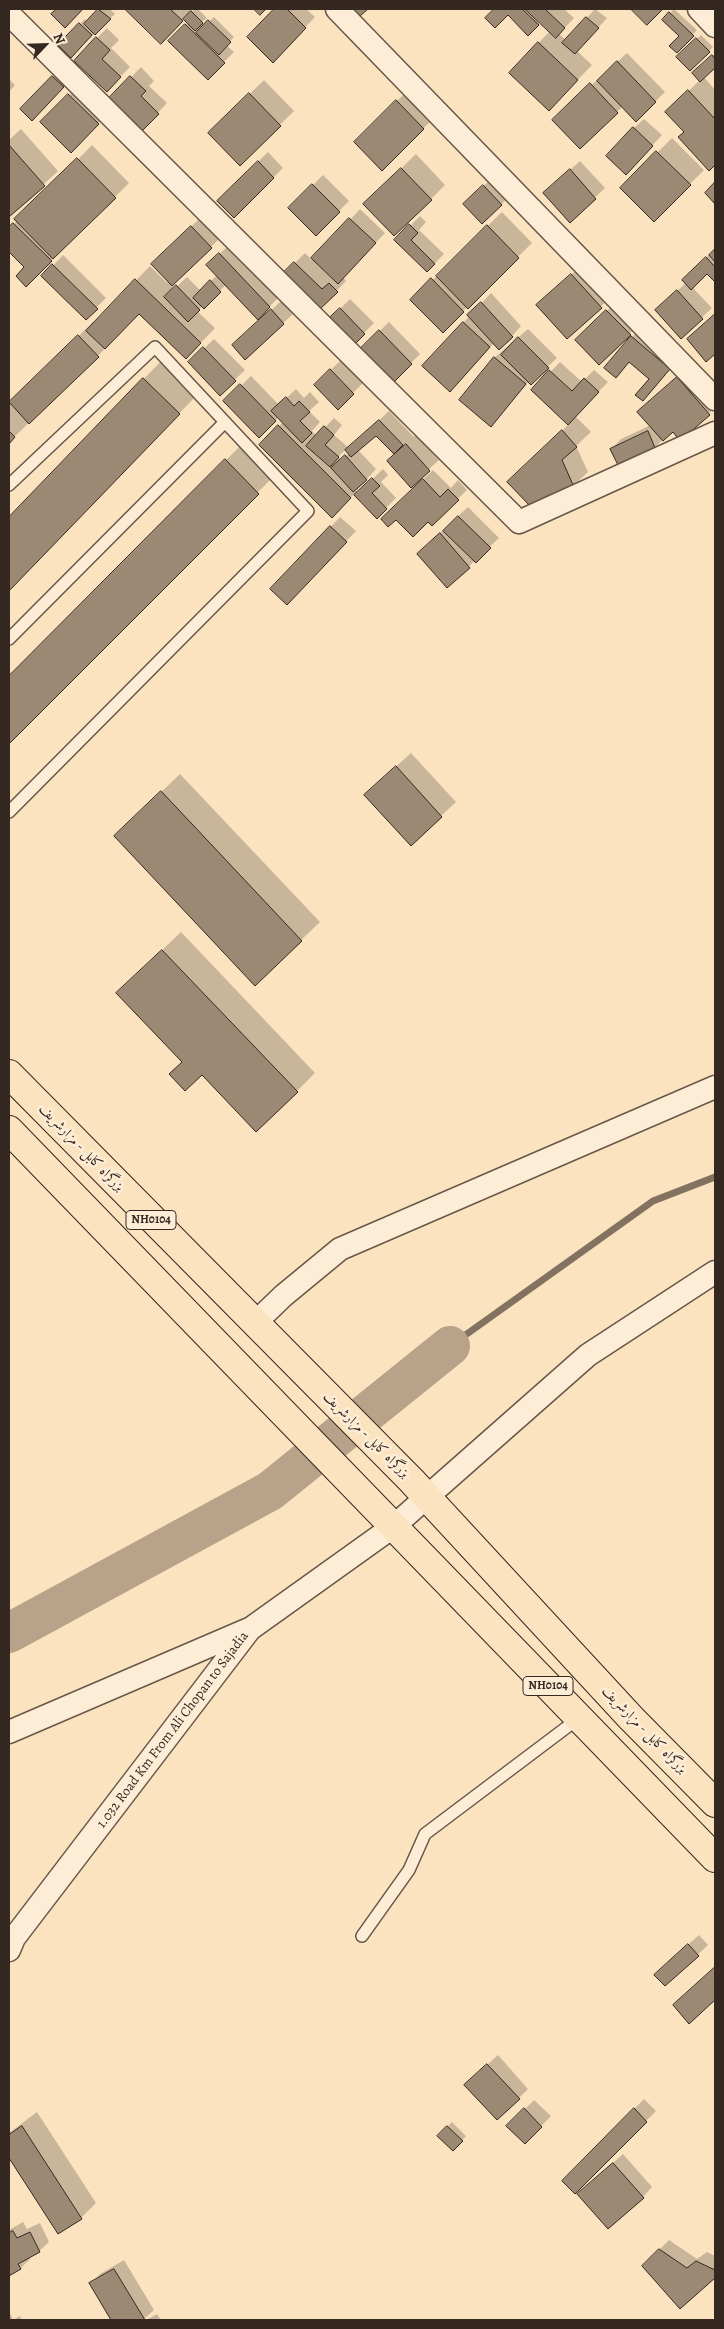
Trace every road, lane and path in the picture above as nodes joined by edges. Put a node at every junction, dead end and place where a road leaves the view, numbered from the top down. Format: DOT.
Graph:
graph roads {
  1 [pos="337,9"];
  2 [pos="699,9"];
  3 [pos="9,14"];
  4 [pos="715,26"];
  5 [pos="715,398"];
  6 [pos="225,422"];
  7 [pos="715,433"];
  8 [pos="9,486"];
  9 [pos="9,639"];
  10 [pos="9,812"];
  11 [pos="9,1074"];
  12 [pos="715,1087"];
  13 [pos="9,1130"];
  14 [pos="715,1272"];
  15 [pos="254,1324"];
  16 [pos="418,1488"];
  17 [pos="387,1520"];
  18 [pos="250,1629"];
  19 [pos="579,1718"];
  20 [pos="9,1732"];
  21 [pos="715,1803"];
  22 [pos="715,1858"];
  23 [pos="362,1936"];
  24 [pos="9,1950"];
  1 -- 5 [label="street"];
  2 -- 4 [label="street"];
  3 -- 7 [label="street"];
  6 -- 8 [label="lane"];
  6 -- 9 [label="lane"];
  6 -- 10 [label="lane"];
  11 -- 15 [label="highway, بزرگراه کابل - مزارشریف / NH0104"];
  12 -- 15 [label="street"];
  13 -- 17 [label="highway, NH0104"];
  14 -- 16 [label="street, 1.032 Road Km From Ali Chopan to Sajadia"];
  15 -- 16 [label="highway, بزرگراه کابل - مزارشریف / NH0104"];
  16 -- 17 [label="street, 1.032 Road Km From Ali Chopan to Sajadia"];
  16 -- 21 [label="highway, بزرگراه کابل - مزارشریف / NH0104"];
  17 -- 18 [label="street, 1.032 Road Km From Ali Chopan to Sajadia"];
  17 -- 19 [label="highway, NH0104"];
  18 -- 20 [label="street"];
  18 -- 24 [label="street, 1.032 Road Km From Ali Chopan to Sajadia"];
  19 -- 22 [label="highway, NH0104"];
  19 -- 23 [label="lane"];
}
